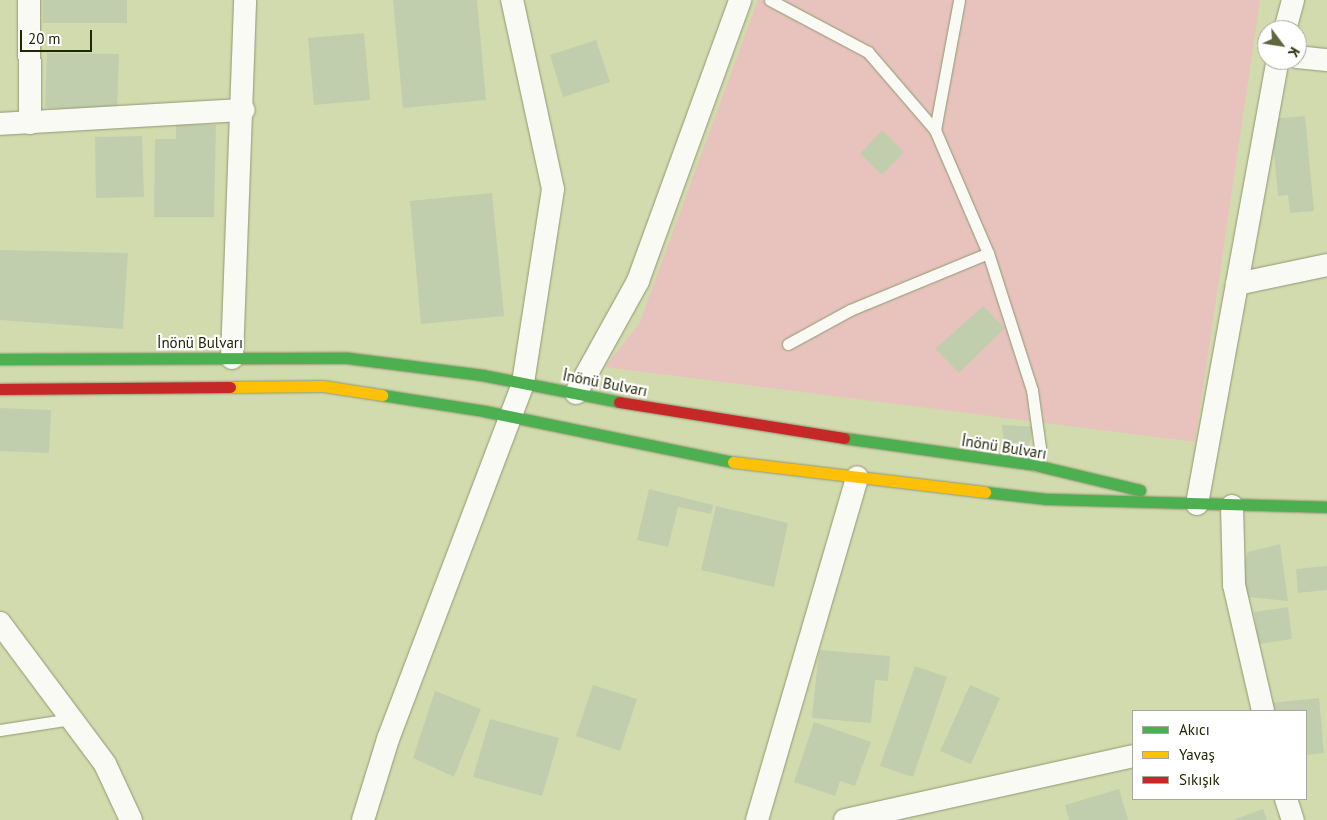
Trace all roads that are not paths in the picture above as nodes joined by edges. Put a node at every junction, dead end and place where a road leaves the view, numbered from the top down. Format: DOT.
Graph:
graph roads {
  1 [pos="29,0"];
  2 [pos="244,0"];
  3 [pos="512,0"];
  4 [pos="740,0"];
  5 [pos="770,0"];
  6 [pos="959,0"];
  7 [pos="1293,0"];
  8 [pos="1288,20"];
  9 [pos="1307,57"];
  10 [pos="1327,60"];
  11 [pos="1276,70"];
  12 [pos="244,110"];
  13 [pos="30,123"];
  14 [pos="0,124"];
  15 [pos="935,130"];
  16 [pos="988,253"];
  17 [pos="1327,265"];
  18 [pos="1237,284"];
  19 [pos="788,344"];
  20 [pos="0,358"];
  21 [pos="232,358"];
  22 [pos="523,383"];
  23 [pos="0,389"];
  24 [pos="576,393"];
  25 [pos="512,417"];
  26 [pos="1035,466"];
  27 [pos="857,477"];
  28 [pos="1197,504"];
  29 [pos="1232,506"];
  30 [pos="1327,507"];
  31 [pos="0,623"];
  32 [pos="1263,710"];
  33 [pos="71,719"];
  34 [pos="0,730"];
  35 [pos="1132,756"];
  36 [pos="1286,800"];
  37 [pos="131,820"];
  38 [pos="363,820"];
  39 [pos="757,820"];
  40 [pos="845,820"];
  41 [pos="1293,820"];
  1 -- 13 [label="street"];
  2 -- 12 [label="street"];
  3 -- 22 [label="street"];
  4 -- 24 [label="street"];
  5 -- 15 [label="lane"];
  6 -- 15 [label="lane"];
  7 -- 8 [label="street"];
  9 -- 10 [label="street"];
  11 -- 18 [label="street"];
  12 -- 13 [label="street"];
  12 -- 21 [label="street"];
  13 -- 14 [label="street"];
  15 -- 16 [label="lane"];
  16 -- 19 [label="lane"];
  16 -- 26 [label="lane"];
  17 -- 18 [label="street"];
  18 -- 28 [label="street"];
  20 -- 21 [label="main road, İnönü Bulvarı"];
  21 -- 22 [label="main road, İnönü Bulvarı"];
  22 -- 24 [label="main road, İnönü Bulvarı"];
  22 -- 25 [label="street"];
  23 -- 25 [label="main road, İnönü Bulvarı"];
  24 -- 26 [label="main road, İnönü Bulvarı"];
  25 -- 27 [label="main road, İnönü Bulvarı"];
  25 -- 38 [label="street"];
  26 -- 28 [label="main road, İnönü Bulvarı"];
  27 -- 28 [label="main road, İnönü Bulvarı"];
  27 -- 39 [label="street"];
  28 -- 29 [label="main road, İnönü Bulvarı"];
  29 -- 30 [label="main road, İnönü Bulvarı"];
  29 -- 32 [label="street"];
  31 -- 33 [label="street"];
  33 -- 34 [label="lane"];
  33 -- 37 [label="street"];
  35 -- 40 [label="street"];
  36 -- 41 [label="street"];
}
